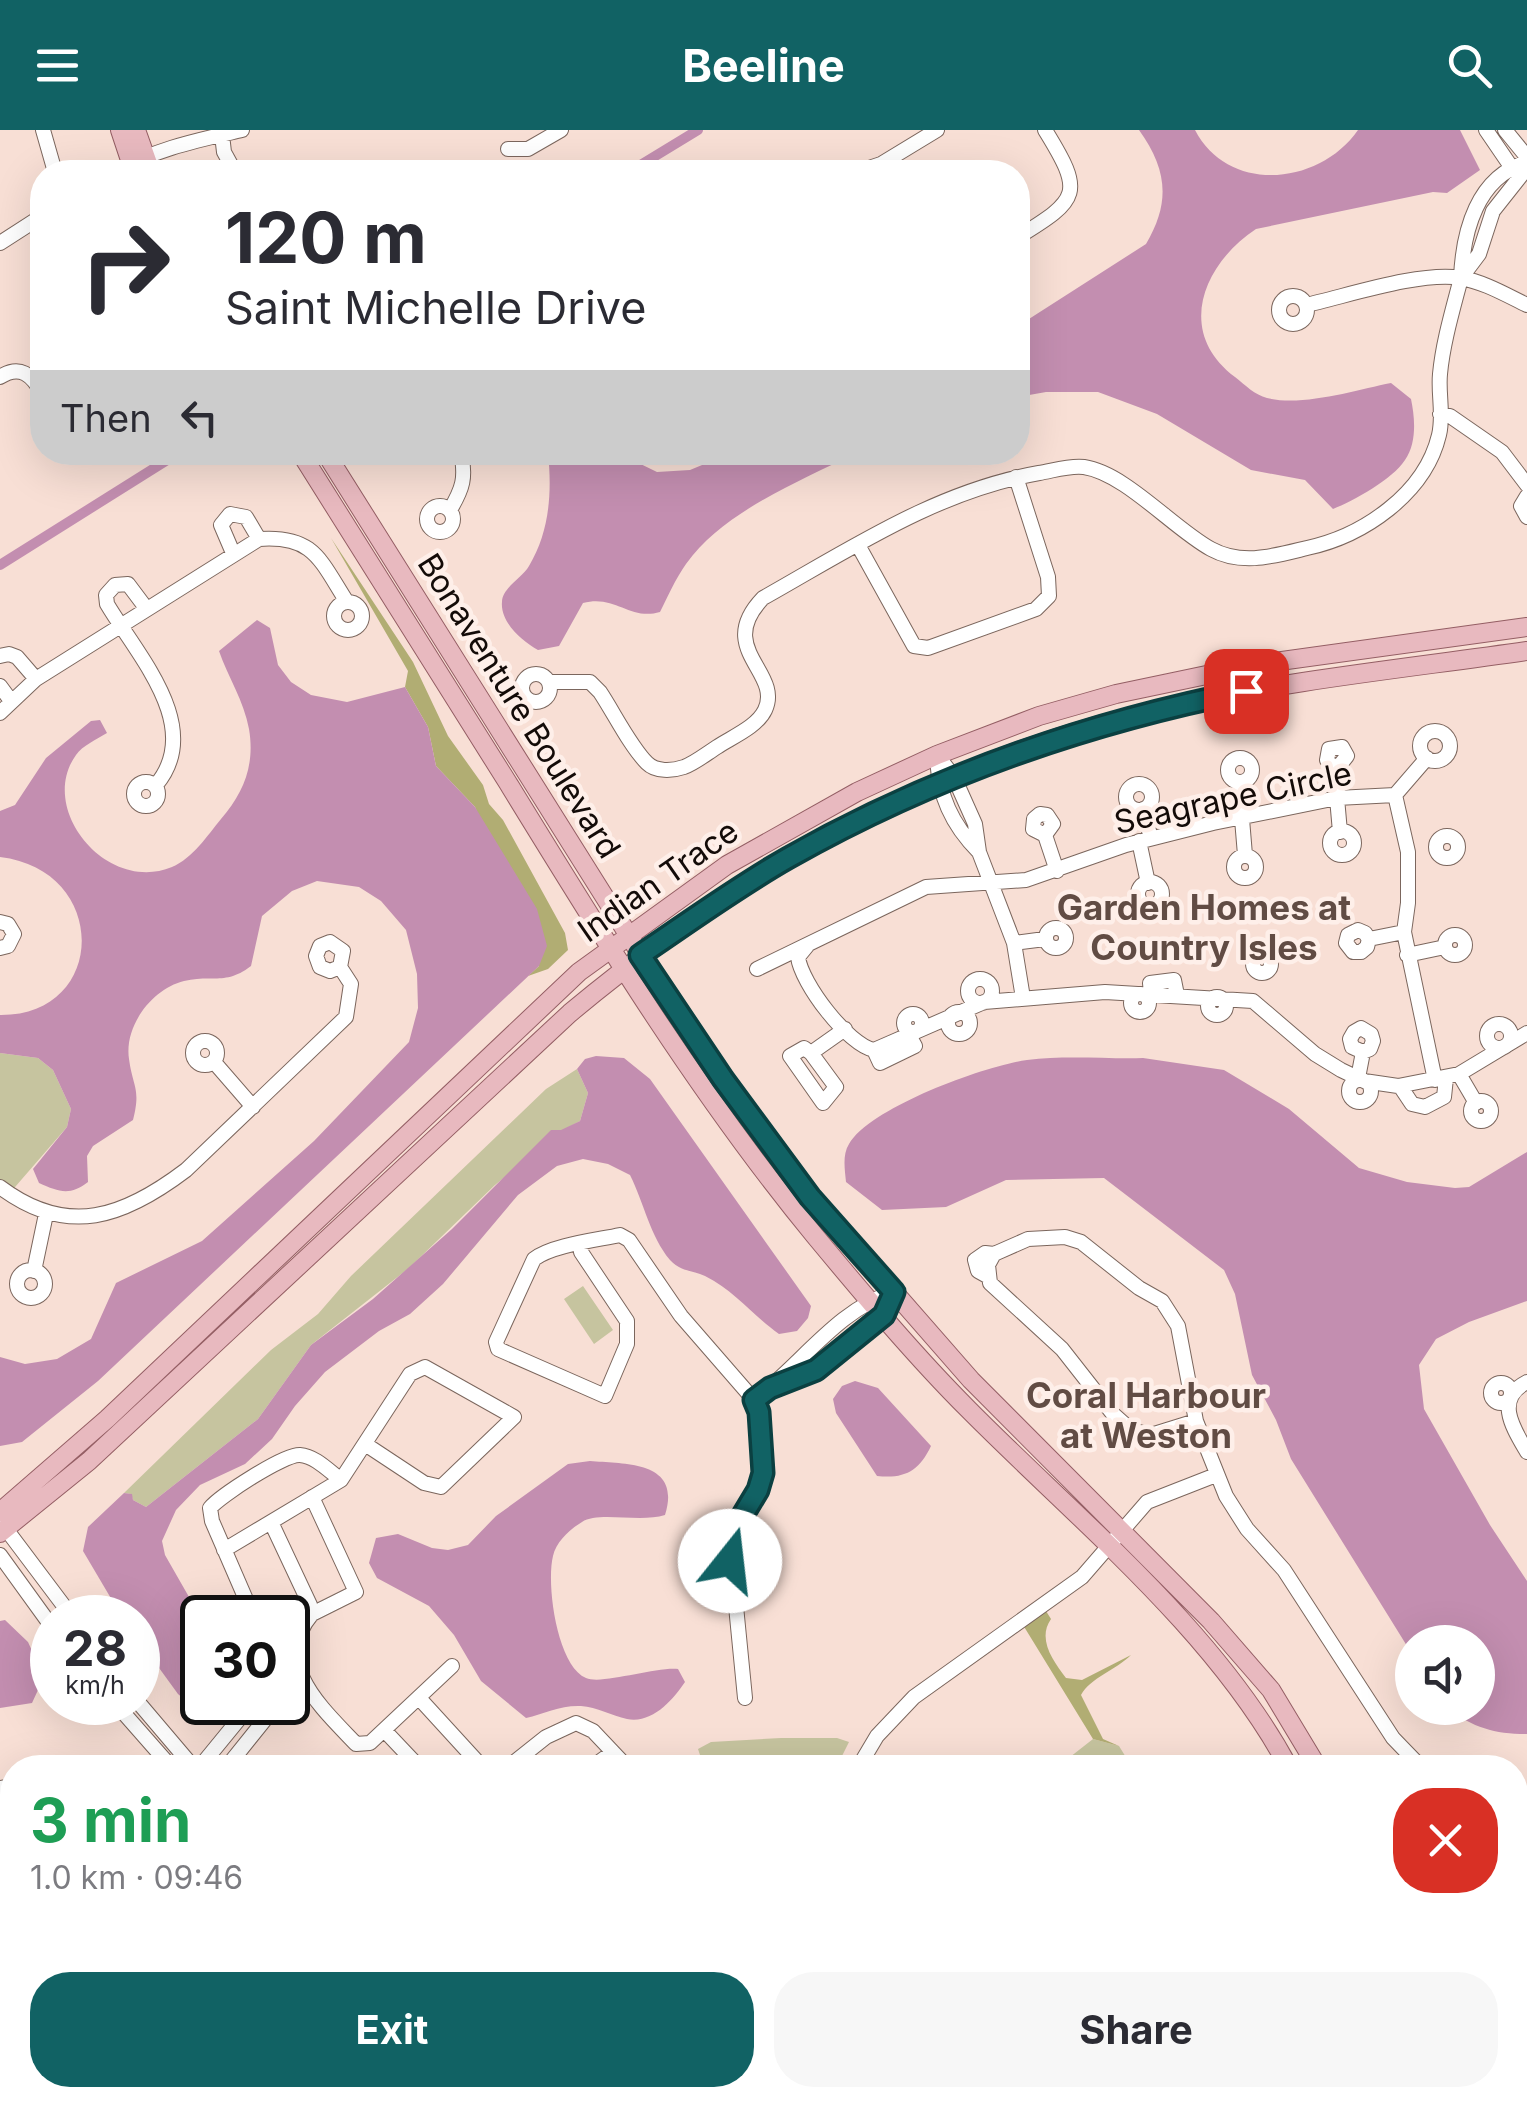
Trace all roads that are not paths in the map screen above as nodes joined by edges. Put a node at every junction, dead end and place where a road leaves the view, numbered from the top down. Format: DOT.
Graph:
graph roads {
  1 [pos="43,130"];
  2 [pos="120,130"];
  3 [pos="136,130"];
  4 [pos="242,130"];
  5 [pos="562,130"];
  6 [pos="937,130"];
  7 [pos="1045,130"];
  8 [pos="1486,130"];
  9 [pos="1505,130"];
  10 [pos="222,135"];
  11 [pos="508,149"];
  12 [pos="52,160"];
  13 [pos="132,160"];
  14 [pos="135,160"];
  15 [pos="152,160"];
  16 [pos="228,160"];
  17 [pos="895,160"];
  18 [pos="1523,169"];
  19 [pos="30,224"];
  20 [pos="1030,230"];
  21 [pos="0,243"];
  22 [pos="1461,278"];
  23 [pos="1527,305"];
  24 [pos="1306,306"];
  25 [pos="30,376"];
  26 [pos="0,378"];
  27 [pos="1440,414"];
  28 [pos="308,465"];
  29 [pos="332,465"];
  30 [pos="463,465"];
  31 [pos="1016,477"];
  32 [pos="1527,484"];
  33 [pos="1527,496"];
  34 [pos="450,510"];
  35 [pos="1527,517"];
  36 [pos="259,539"];
  37 [pos="858,545"];
  38 [pos="232,553"];
  39 [pos="348,602"];
  40 [pos="146,608"];
  41 [pos="119,625"];
  42 [pos="1527,627"];
  43 [pos="1527,651"];
  44 [pos="0,656"];
  45 [pos="36,679"];
  46 [pos="549,682"];
  47 [pos="0,686"];
  48 [pos="12,701"];
  49 [pos="0,712"];
  50 [pos="937,756"];
  51 [pos="1427,758"];
  52 [pos="1338,766"];
  53 [pos="946,781"];
  54 [pos="1239,783"];
  55 [pos="156,785"];
  56 [pos="1395,795"];
  57 [pos="1337,798"];
  58 [pos="1143,809"];
  59 [pos="1241,818"];
  60 [pos="1340,832"];
  61 [pos="1046,835"];
  62 [pos="1146,840"];
  63 [pos="1436,848"];
  64 [pos="1408,852"];
  65 [pos="1245,855"];
  66 [pos="1057,872"];
  67 [pos="1148,882"];
  68 [pos="991,883"];
  69 [pos="0,922"];
  70 [pos="1404,932"];
  71 [pos="628,935"];
  72 [pos="1045,939"];
  73 [pos="1368,939"];
  74 [pos="1014,943"];
  75 [pos="810,944"];
  76 [pos="1445,947"];
  77 [pos="0,948"];
  78 [pos="610,948"];
  79 [pos="640,955"];
  80 [pos="1408,955"];
  81 [pos="340,967"];
  82 [pos="623,968"];
  83 [pos="757,969"];
  84 [pos="1261,972"];
  85 [pos="1023,998"];
  86 [pos="1253,1001"];
  87 [pos="845,1029"];
  88 [pos="1527,1033"];
  89 [pos="1362,1052"];
  90 [pos="811,1053"];
  91 [pos="214,1062"];
  92 [pos="1446,1078"];
  93 [pos="1361,1080"];
  94 [pos="1400,1086"];
  95 [pos="1476,1103"];
  96 [pos="253,1108"];
  97 [pos="0,1187"];
  98 [pos="46,1214"];
  99 [pos="580,1244"];
  100 [pos="34,1270"];
  101 [pos="894,1292"];
  102 [pos="870,1300"];
  103 [pos="884,1315"];
  104 [pos="1527,1382"];
  105 [pos="770,1388"];
  106 [pos="754,1400"];
  107 [pos="1196,1422"];
  108 [pos="364,1444"];
  109 [pos="1527,1452"];
  110 [pos="1216,1475"];
  111 [pos="341,1480"];
  112 [pos="312,1498"];
  113 [pos="271,1522"];
  114 [pos="2,1523"];
  115 [pos="1131,1526"];
  116 [pos="1110,1549"];
  117 [pos="224,1550"];
  118 [pos="0,1556"];
  119 [pos="55,1595"];
  120 [pos="244,1595"];
  121 [pos="30,1597"];
  122 [pos="312,1614"];
  123 [pos="310,1616"];
  124 [pos="452,1666"];
  125 [pos="419,1698"];
  126 [pos="745,1698"];
  127 [pos="310,1704"];
  128 [pos="134,1725"];
  129 [pos="158,1725"];
  130 [pos="233,1725"];
  131 [pos="260,1726"];
  132 [pos="384,1730"];
  133 [pos="613,1752"];
  134 [pos="161,1755"];
  135 [pos="185,1755"];
  136 [pos="207,1755"];
  137 [pos="237,1755"];
  138 [pos="408,1755"];
  139 [pos="471,1755"];
  140 [pos="524,1755"];
  141 [pos="609,1755"];
  142 [pos="616,1755"];
  143 [pos="866,1755"];
  144 [pos="1282,1755"];
  145 [pos="1310,1755"];
  146 [pos="1409,1755"];
  1 -- 12 [label="street"];
  2 -- 13 [label="main road"];
  3 -- 14 [label="main road"];
  4 -- 10 [label="street"];
  5 -- 11 [label="street"];
  6 -- 17 [label="street"];
  7 -- 20 [label="street"];
  8 -- 18 [label="street"];
  9 -- 18 [label="street"];
  10 -- 15 [label="street"];
  10 -- 16 [label="street"];
  18 -- 22 [label="street"];
  19 -- 21 [label="street"];
  22 -- 23 [label="street"];
  22 -- 24 [label="street"];
  22 -- 27 [label="street"];
  25 -- 26 [label="street"];
  27 -- 31 [label="street"];
  27 -- 32 [label="street"];
  28 -- 78 [label="main road, Bonaventure Boulevard"];
  29 -- 71 [label="main road, Bonaventure Boulevard"];
  30 -- 34 [label="street"];
  31 -- 37 [label="street"];
  31 -- 37 [label="street"];
  33 -- 35 [label="street"];
  36 -- 38 [label="street"];
  36 -- 38 [label="street"];
  36 -- 39 [label="street"];
  37 -- 46 [label="street"];
  38 -- 40 [label="street"];
  40 -- 41 [label="street"];
  40 -- 41 [label="street"];
  41 -- 45 [label="street"];
  41 -- 55 [label="street"];
  42 -- 50 [label="main road, Indian Trace"];
  43 -- 53 [label="main road, Indian Trace"];
  44 -- 45 [label="street"];
  45 -- 48 [label="street"];
  47 -- 48 [label="street"];
  48 -- 49 [label="street"];
  50 -- 53 [label="street"];
  50 -- 71 [label="main road, Indian Trace"];
  51 -- 56 [label="street"];
  52 -- 57 [label="street"];
  53 -- 68 [label="street"];
  53 -- 79 [label="main road, Indian Trace"];
  54 -- 59 [label="street"];
  56 -- 57 [label="street, Seagrape Circle"];
  56 -- 64 [label="street, Seagrape Circle"];
  57 -- 59 [label="street, Seagrape Circle"];
  57 -- 60 [label="street"];
  58 -- 62 [label="street"];
  59 -- 62 [label="street, Seagrape Circle"];
  59 -- 65 [label="street"];
  61 -- 66 [label="street"];
  62 -- 66 [label="street, Seagrape Circle"];
  62 -- 67 [label="street"];
  63 -- 64 [label="street"];
  64 -- 70 [label="street, Seagrape Circle"];
  66 -- 68 [label="street, Seagrape Circle"];
  68 -- 74 [label="street"];
  68 -- 75 [label="street, Seagrape Circle"];
  69 -- 77 [label="street"];
  70 -- 73 [label="street"];
  70 -- 80 [label="street, Seagrape Circle"];
  71 -- 78 [label="main road, Indian Trace"];
  71 -- 79 [label="main road, Bonaventure Boulevard"];
  72 -- 74 [label="street"];
  74 -- 85 [label="street"];
  75 -- 83 [label="street, Seagrape Circle"];
  75 -- 87 [label="street"];
  76 -- 80 [label="street"];
  78 -- 82 [label="main road, Bonaventure Boulevard"];
  78 -- 114 [label="main road, Indian Trace"];
  79 -- 82 [label="main road, Indian Trace"];
  79 -- 101 [label="main road, Bonaventure Boulevard"];
  80 -- 92 [label="street, Seagrape Circle"];
  81 -- 96 [label="street"];
  82 -- 102 [label="main road, Bonaventure Boulevard"];
  82 -- 114 [label="main road, Indian Trace"];
  84 -- 86 [label="street"];
  85 -- 86 [label="street"];
  85 -- 87 [label="street"];
  86 -- 93 [label="street"];
  87 -- 90 [label="street"];
  88 -- 92 [label="street"];
  89 -- 93 [label="street"];
  91 -- 96 [label="street"];
  92 -- 94 [label="street"];
  92 -- 94 [label="street"];
  92 -- 95 [label="street, Seagrape Circle"];
  93 -- 94 [label="street"];
  96 -- 98 [label="street"];
  97 -- 98 [label="street"];
  98 -- 100 [label="street"];
  99 -- 99 [label="street"];
  99 -- 106 [label="street"];
  101 -- 102 [label="street"];
  101 -- 103 [label="street"];
  101 -- 115 [label="main road, Bonaventure Boulevard"];
  102 -- 103 [label="main road, Bonaventure Boulevard"];
  102 -- 105 [label="street"];
  103 -- 105 [label="street"];
  103 -- 116 [label="main road, Bonaventure Boulevard"];
  104 -- 109 [label="street"];
  105 -- 106 [label="street"];
  106 -- 126 [label="street"];
  107 -- 107 [label="street"];
  107 -- 110 [label="street"];
  108 -- 108 [label="street"];
  108 -- 111 [label="street"];
  110 -- 115 [label="street"];
  110 -- 146 [label="street"];
  111 -- 112 [label="street"];
  111 -- 117 [label="street"];
  112 -- 113 [label="street"];
  112 -- 122 [label="street"];
  113 -- 117 [label="street"];
  113 -- 122 [label="street"];
  114 -- 119 [label="street"];
  115 -- 116 [label="street"];
  115 -- 145 [label="main road, Bonaventure Boulevard"];
  116 -- 143 [label="street"];
  116 -- 144 [label="main road, Bonaventure Boulevard"];
  117 -- 120 [label="street"];
  118 -- 121 [label="street"];
  122 -- 123 [label="street"];
  124 -- 125 [label="street"];
  125 -- 132 [label="street"];
  125 -- 139 [label="street"];
  127 -- 132 [label="street"];
  128 -- 134 [label="street"];
  129 -- 135 [label="street"];
  130 -- 136 [label="street"];
  131 -- 137 [label="street"];
  132 -- 138 [label="street"];
  133 -- 140 [label="street"];
  133 -- 141 [label="street"];
  133 -- 142 [label="street"];
}
